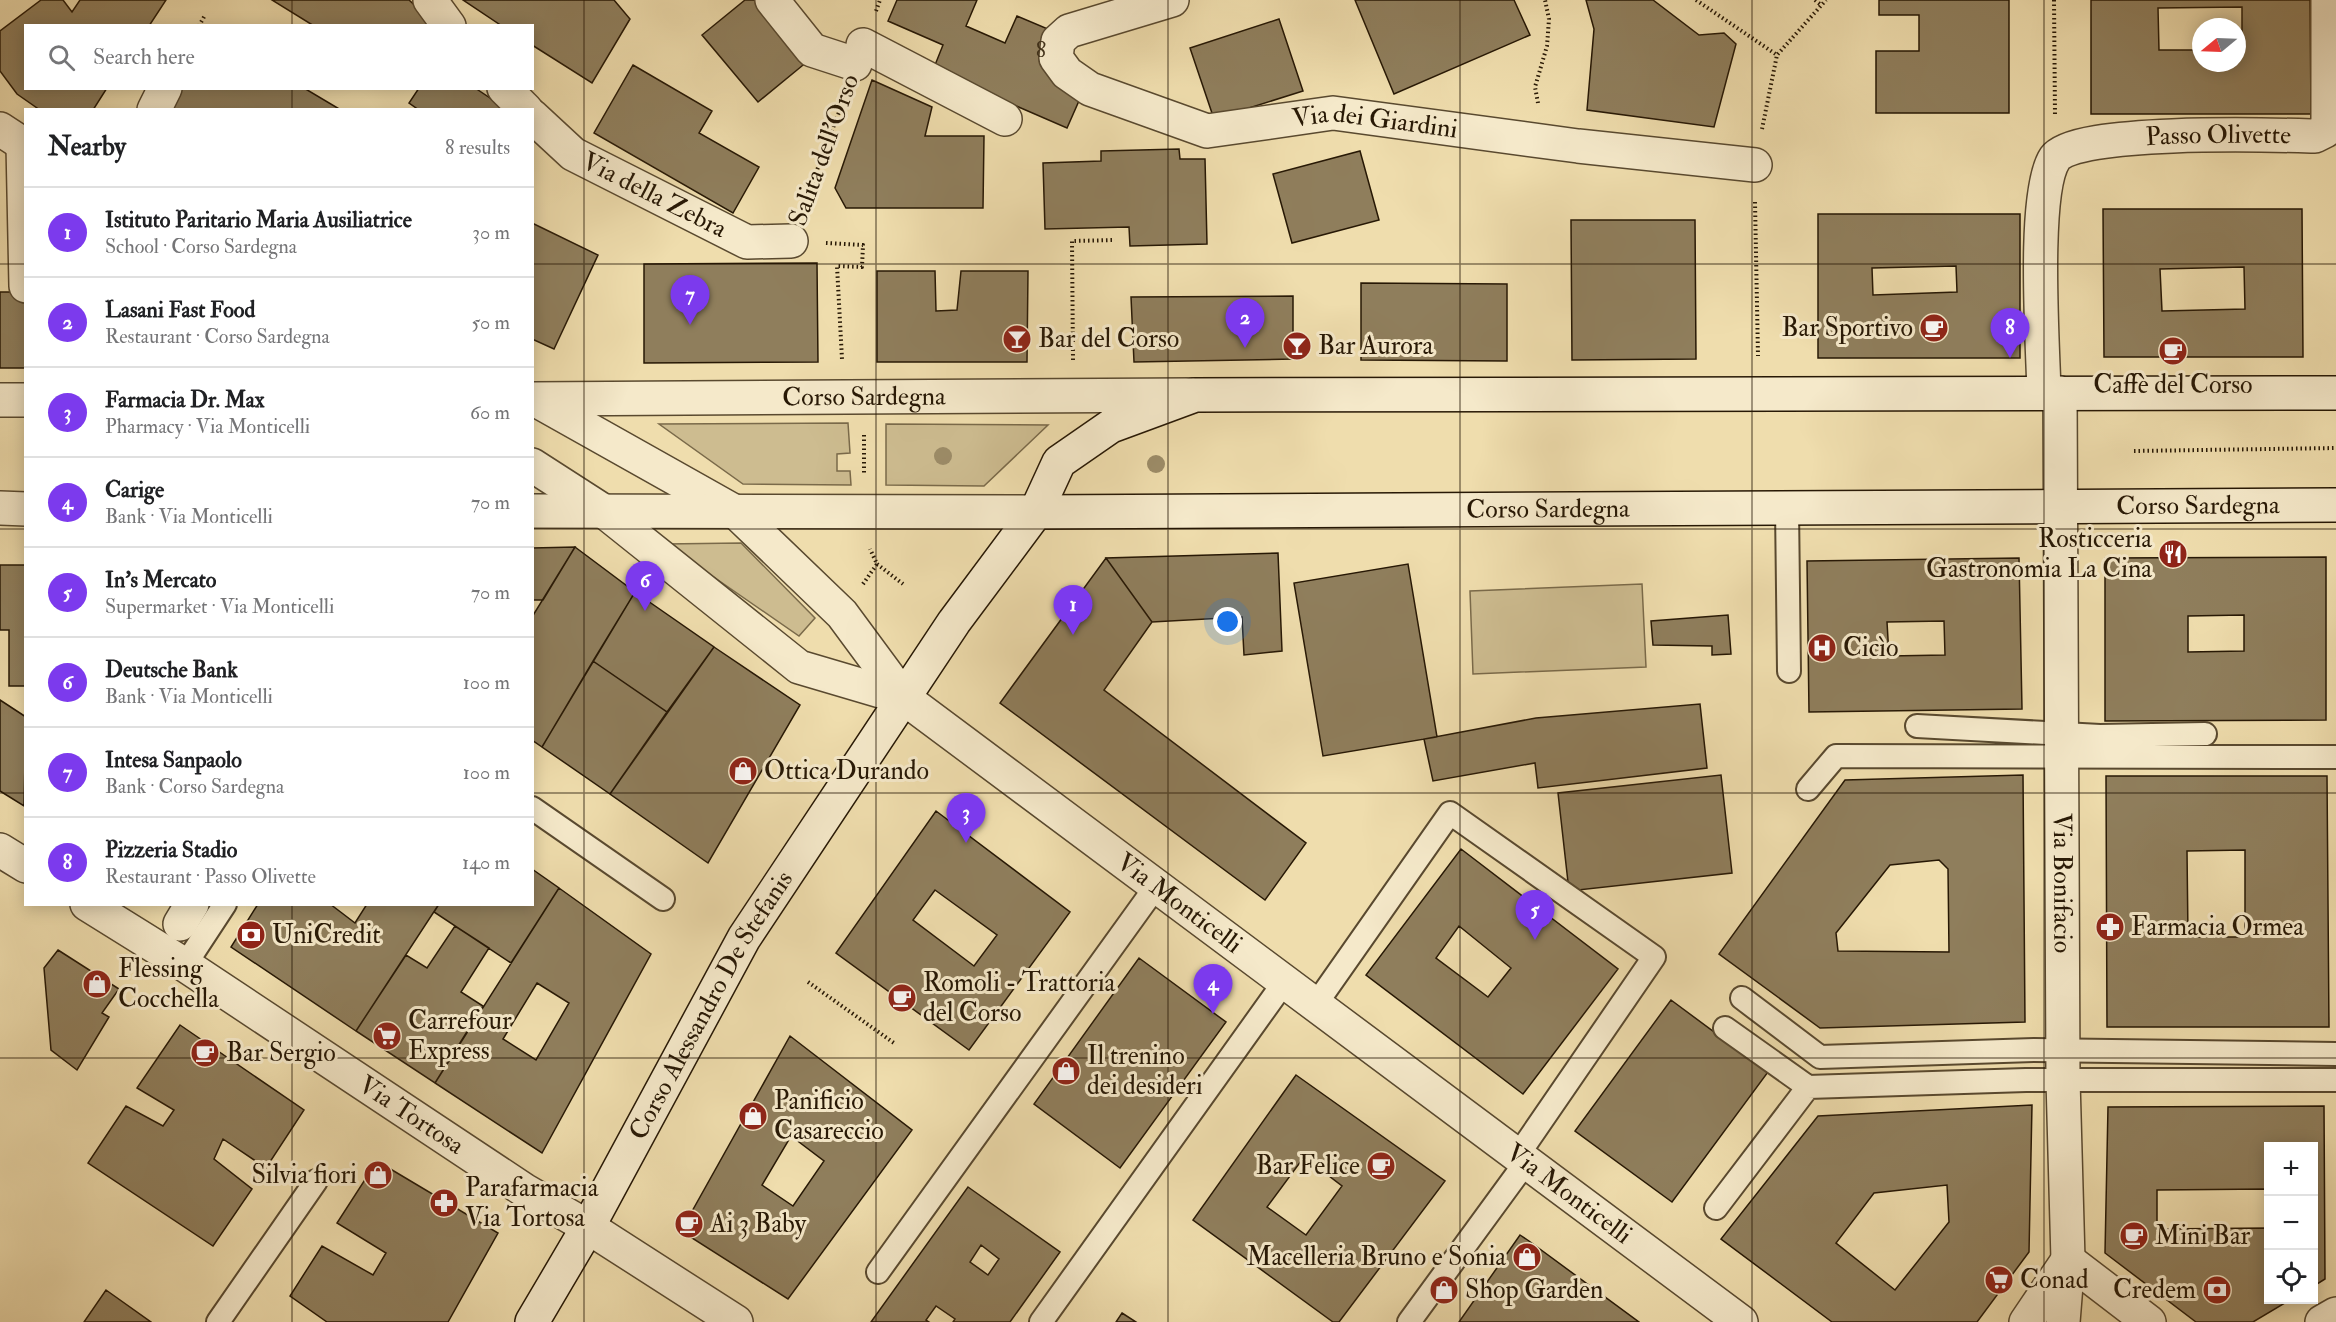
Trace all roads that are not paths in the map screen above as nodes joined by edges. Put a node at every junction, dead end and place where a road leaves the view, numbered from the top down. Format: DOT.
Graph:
graph roads {
  1 [pos="430,0"];
  2 [pos="772,0"];
  3 [pos="1172,0"];
  4 [pos="2328,0"];
  5 [pos="1074,14"];
  6 [pos="448,24"];
  7 [pos="164,90"];
  8 [pos="506,90"];
  9 [pos="155,108"];
  10 [pos="524,108"];
  11 [pos="534,118"];
  12 [pos="1005,119"];
  13 [pos="16,140"];
  14 [pos="1755,165"];
  15 [pos="791,241"];
  16 [pos="24,257"];
  17 [pos="2052,393"];
  18 [pos="2336,393"];
  19 [pos="1195,395"];
  20 [pos="24,399"];
  21 [pos="534,399"];
  22 [pos="0,400"];
  23 [pos="534,466"];
  24 [pos="2336,505"];
  25 [pos="2060,506"];
  26 [pos="0,508"];
  27 [pos="1787,508"];
  28 [pos="24,509"];
  29 [pos="534,511"];
  30 [pos="605,512"];
  31 [pos="1036,512"];
  32 [pos="737,513"];
  33 [pos="1790,671"];
  34 [pos="904,698"];
  35 [pos="1917,726"];
  36 [pos="2205,734"];
  37 [pos="2063,746"];
  38 [pos="2336,757"];
  39 [pos="1808,789"];
  40 [pos="534,809"];
  41 [pos="0,850"];
  42 [pos="24,865"];
  43 [pos="1157,885"];
  44 [pos="663,899"];
  45 [pos="90,906"];
  46 [pos="224,906"];
  47 [pos="185,965"];
  48 [pos="1285,981"];
  49 [pos="1742,998"];
  50 [pos="1316,1004"];
  51 [pos="1725,1028"];
  52 [pos="2336,1054"];
  53 [pos="2063,1065"];
  54 [pos="2336,1080"];
  55 [pos="1808,1088"];
  56 [pos="1522,1158"];
  57 [pos="316,1181"];
  58 [pos="1716,1208"];
  59 [pos="588,1227"];
  60 [pos="2068,1260"];
  61 [pos="878,1272"];
  62 [pos="2336,1314"];
  63 [pos="218,1322"];
  64 [pos="532,1322"];
  65 [pos="736,1322"];
  66 [pos="1041,1322"];
  67 [pos="1408,1322"];
  68 [pos="1741,1322"];
  69 [pos="2026,1322"];
  70 [pos="2063,1322"];
  71 [pos="2149,1322"];
  72 [pos="2322,1322"];
  1 -- 6 [label="street"];
  2 -- 12 [label="street, Salita dell'Orso"];
  3 -- 5 [label="street, Via dei Giardini"];
  4 -- 17 [label="street, Passo Olivette"];
  5 -- 14 [label="street, Via dei Giardini"];
  7 -- 9 [label="street"];
  8 -- 10 [label="street"];
  11 -- 15 [label="street, Via della Zebra"];
  13 -- 16 [label="street"];
  17 -- 18 [label="street, Corso Sardegna"];
  17 -- 19 [label="street, Corso Sardegna"];
  17 -- 25 [label="street"];
  19 -- 21 [label="street, Corso Sardegna"];
  19 -- 31 [label="street, Corso Sardegna"];
  20 -- 22 [label="street"];
  21 -- 32 [label="street"];
  23 -- 30 [label="street, Via Monticelli"];
  24 -- 25 [label="street, Corso Sardegna"];
  25 -- 27 [label="street, Corso Sardegna"];
  25 -- 37 [label="street, Via Bonifacio"];
  26 -- 28 [label="street"];
  27 -- 31 [label="street, Corso Sardegna"];
  27 -- 33 [label="lane"];
  29 -- 30 [label="street"];
  30 -- 32 [label="street"];
  30 -- 34 [label="street, Via Monticelli"];
  31 -- 32 [label="street"];
  31 -- 34 [label="street, Corso Sardegna"];
  32 -- 34 [label="street"];
  34 -- 43 [label="street, Via Monticelli"];
  34 -- 59 [label="street, Corso Alessandro De Stefanis"];
  35 -- 37 [label="lane"];
  36 -- 37 [label="lane"];
  37 -- 38 [label="lane"];
  37 -- 39 [label="lane"];
  37 -- 53 [label="street, Via Bonifacio"];
  40 -- 44 [label="lane"];
  41 -- 42 [label="street"];
  43 -- 48 [label="street, Via Monticelli"];
  43 -- 61 [label="lane"];
  45 -- 47 [label="street, Via Tortosa"];
  46 -- 47 [label="lane"];
  47 -- 59 [label="street, Via Tortosa"];
  48 -- 50 [label="street, Via Monticelli"];
  48 -- 66 [label="lane"];
  49 -- 53 [label="lane"];
  50 -- 56 [label="street, Via Monticelli"];
  50 -- 56 [label="lane"];
  51 -- 55 [label="lane"];
  52 -- 53 [label="lane"];
  53 -- 54 [label="lane"];
  53 -- 55 [label="lane"];
  53 -- 60 [label="street, Via Bonifacio"];
  55 -- 58 [label="lane"];
  56 -- 67 [label="lane"];
  56 -- 68 [label="street, Via Monticelli"];
  57 -- 63 [label="lane"];
  59 -- 64 [label="street, Corso Alessandro De Stefanis"];
  59 -- 65 [label="street, Via Tortosa"];
  60 -- 69 [label="street"];
  60 -- 70 [label="street, Via Bonifacio"];
  60 -- 71 [label="street"];
  62 -- 72 [label="street"];
}
